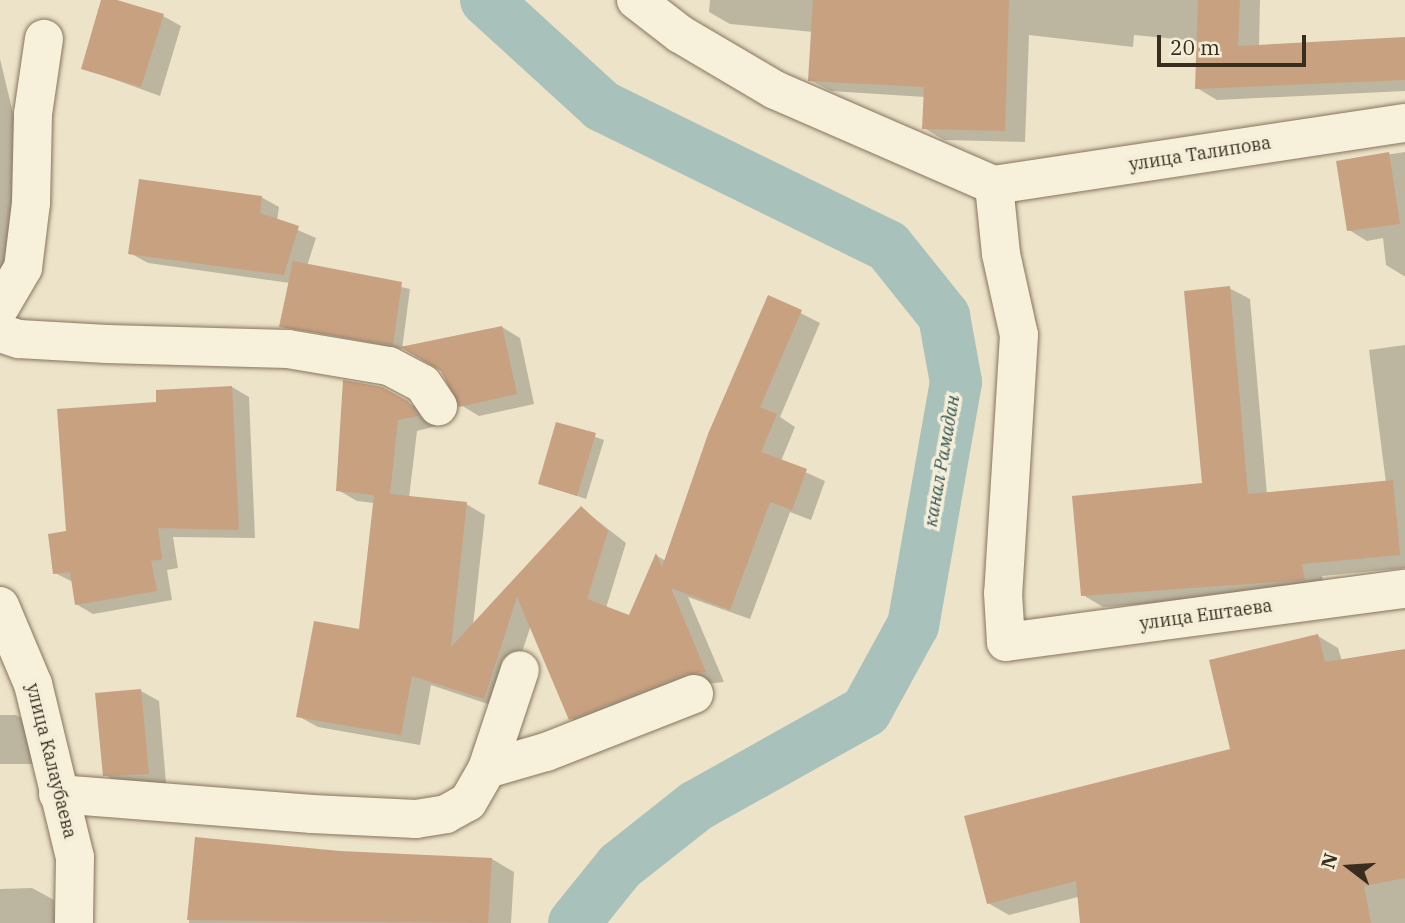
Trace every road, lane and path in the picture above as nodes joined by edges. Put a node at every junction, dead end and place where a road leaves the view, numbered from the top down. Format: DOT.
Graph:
graph roads {
  1 [pos="636,0"];
  2 [pos="44,39"];
  3 [pos="1405,123"];
  4 [pos="994,185"];
  5 [pos="0,307"];
  6 [pos="0,333"];
  7 [pos="438,406"];
  8 [pos="1405,589"];
  9 [pos="0,606"];
  10 [pos="520,670"];
  11 [pos="694,694"];
  12 [pos="487,769"];
  13 [pos="58,794"];
  14 [pos="74,923"];
  1 -- 4 [label="street"];
  2 -- 5 [label="street"];
  3 -- 4 [label="street, улица Талипова"];
  4 -- 8 [label="street, улица Ештаева"];
  6 -- 7 [label="street"];
  9 -- 13 [label="street, улица Калаубаева"];
  10 -- 12 [label="street"];
  11 -- 12 [label="street"];
  12 -- 13 [label="street"];
  13 -- 14 [label="street, улица Калаубаева"];
}
